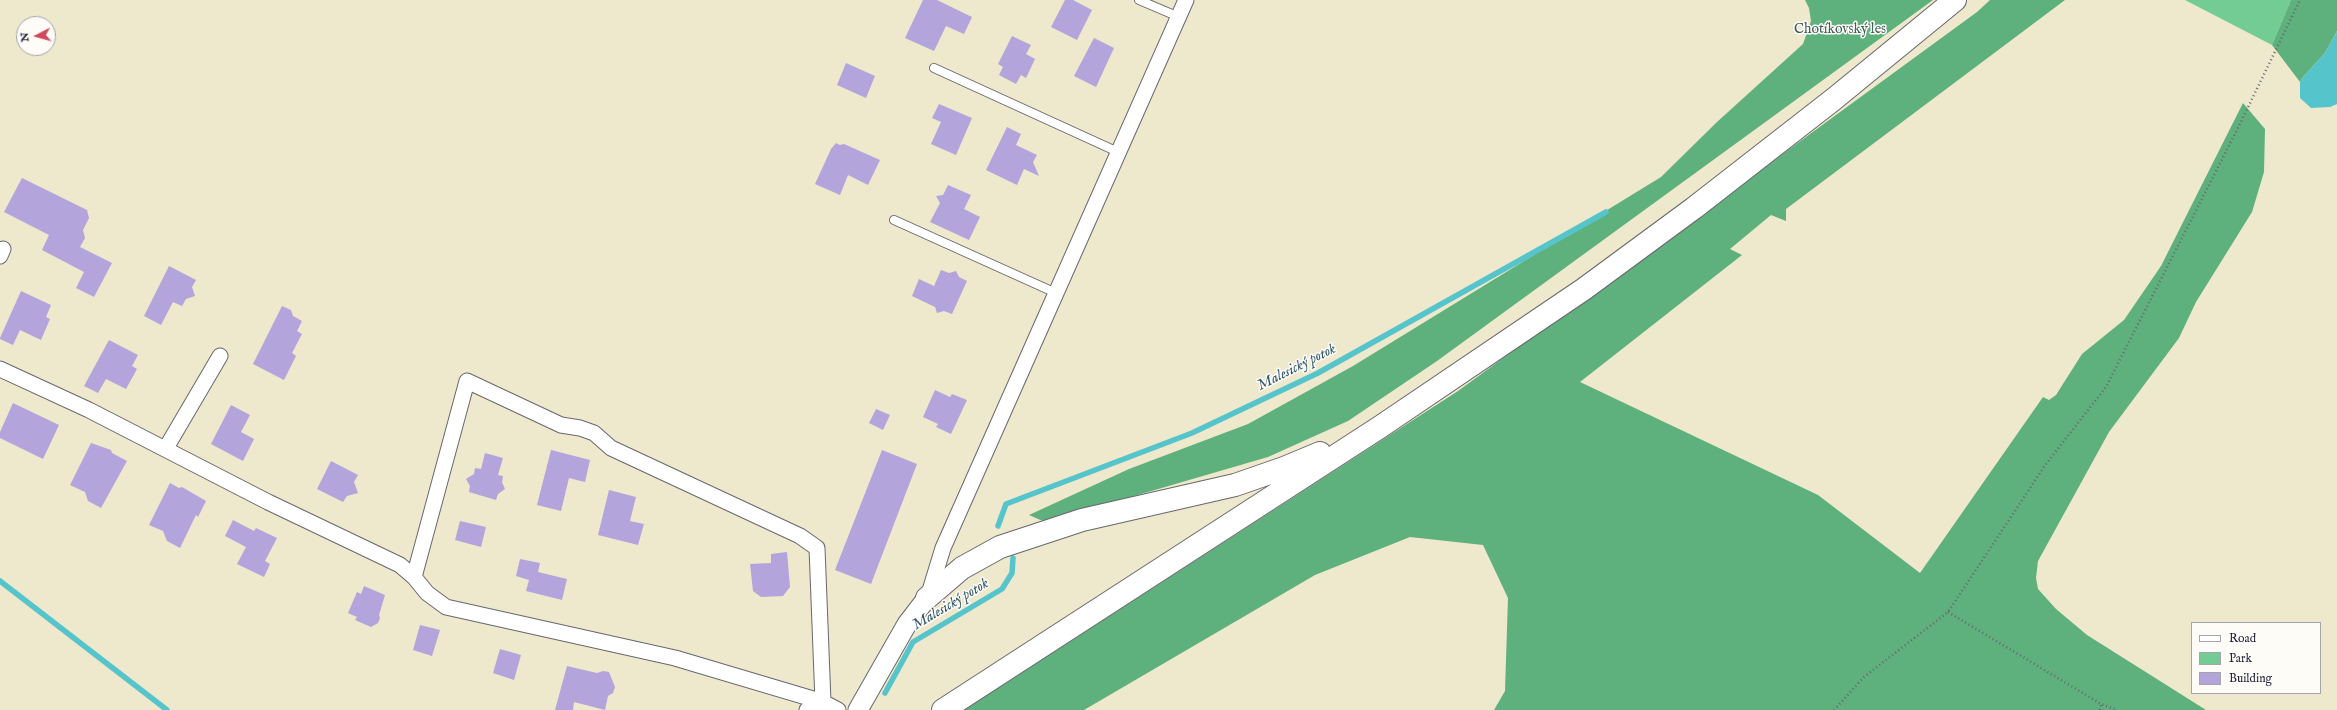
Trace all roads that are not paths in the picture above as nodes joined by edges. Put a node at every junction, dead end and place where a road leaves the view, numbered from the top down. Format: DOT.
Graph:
graph roads {
  1 [pos="1139,0"];
  2 [pos="1186,0"];
  3 [pos="1954,0"];
  4 [pos="1179,17"];
  5 [pos="934,68"];
  6 [pos="1118,152"];
  7 [pos="894,220"];
  8 [pos="1056,293"];
  9 [pos="220,356"];
  10 [pos="0,369"];
  11 [pos="1380,427"];
  12 [pos="166,448"];
  13 [pos="414,576"];
  14 [pos="927,598"];
  15 [pos="823,702"];
  16 [pos="807,710"];
  17 [pos="838,710"];
  18 [pos="858,710"];
  19 [pos="943,710"];
  1 -- 4 [label="lane"];
  2 -- 4 [label="street"];
  3 -- 11 [label="main road"];
  4 -- 6 [label="street"];
  5 -- 6 [label="lane"];
  6 -- 8 [label="street"];
  7 -- 8 [label="lane"];
  8 -- 14 [label="street"];
  9 -- 12 [label="street"];
  10 -- 12 [label="street"];
  11 -- 14 [label="main road"];
  11 -- 19 [label="main road"];
  12 -- 13 [label="street"];
  13 -- 15 [label="street"];
  13 -- 15 [label="street"];
  14 -- 18 [label="street"];
  15 -- 16 [label="street"];
  15 -- 17 [label="street"];
}
